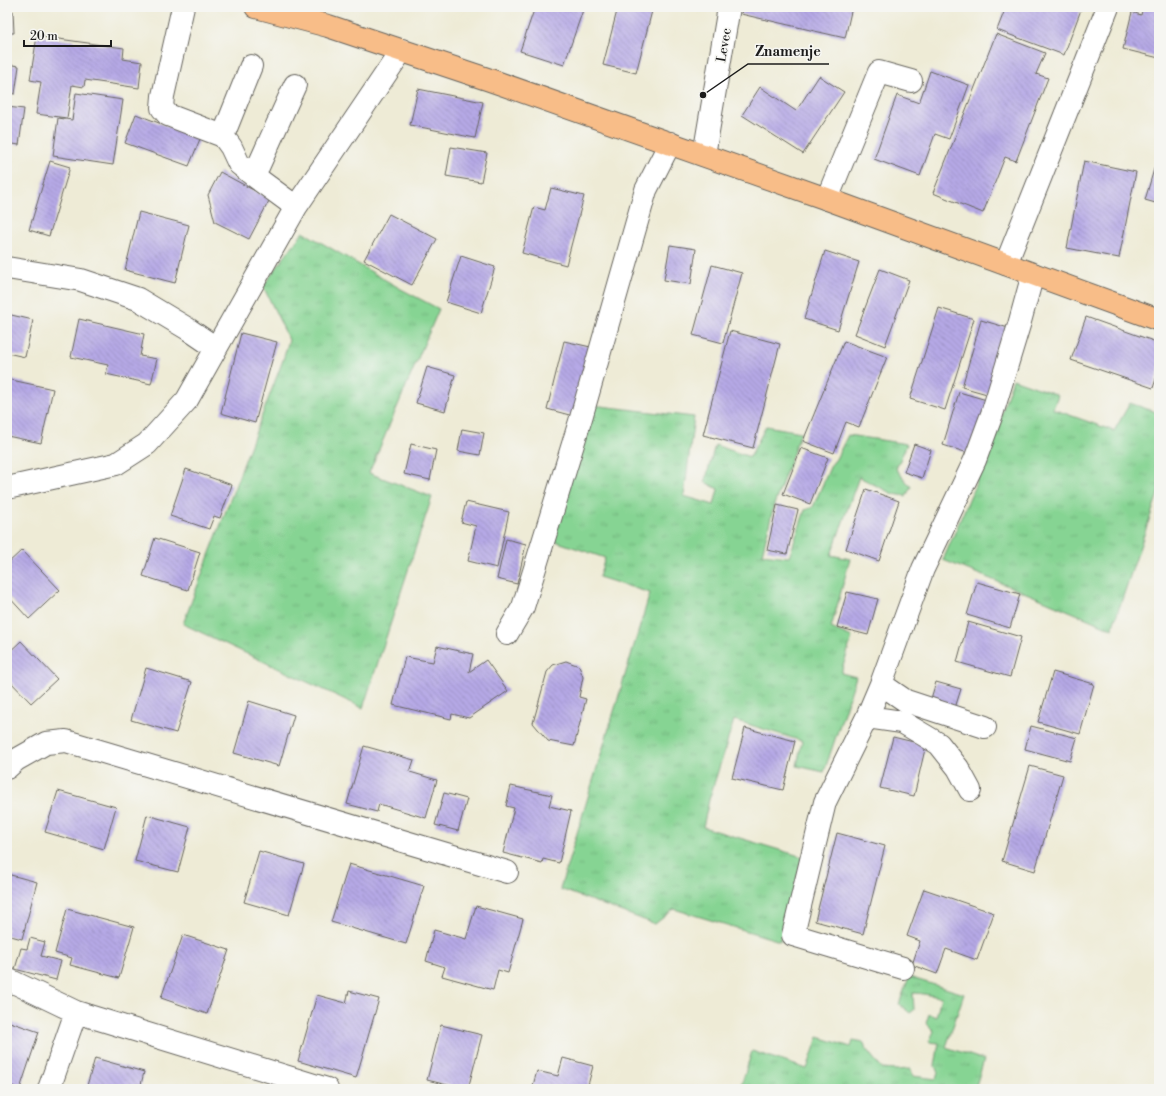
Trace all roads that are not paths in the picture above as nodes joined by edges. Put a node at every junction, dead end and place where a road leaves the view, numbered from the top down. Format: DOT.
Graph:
graph roads {
  1 [pos="183,7"];
  2 [pos="256,7"];
  3 [pos="729,7"];
  4 [pos="1108,7"];
  5 [pos="402,50"];
  6 [pos="251,66"];
  7 [pos="911,81"];
  8 [pos="295,85"];
  9 [pos="223,136"];
  10 [pos="670,143"];
  11 [pos="704,155"];
  12 [pos="254,176"];
  13 [pos="827,199"];
  14 [pos="296,207"];
  15 [pos="1006,264"];
  16 [pos="7,268"];
  17 [pos="1033,274"];
  18 [pos="1159,320"];
  19 [pos="216,348"];
  20 [pos="7,488"];
  21 [pos="507,634"];
  22 [pos="881,684"];
  23 [pos="867,717"];
  24 [pos="985,727"];
  25 [pos="7,768"];
  26 [pos="970,790"];
  27 [pos="507,872"];
  28 [pos="903,968"];
  29 [pos="7,979"];
  30 [pos="76,1012"];
  31 [pos="49,1089"];
  32 [pos="327,1089"];
  1 -- 9 [label="street"];
  2 -- 5 [label="main road"];
  3 -- 11 [label="street, Levec"];
  4 -- 15 [label="street"];
  5 -- 10 [label="main road"];
  5 -- 14 [label="street"];
  6 -- 9 [label="street"];
  7 -- 13 [label="street"];
  8 -- 12 [label="street"];
  9 -- 12 [label="street"];
  10 -- 11 [label="main road"];
  10 -- 21 [label="street"];
  11 -- 13 [label="main road"];
  12 -- 14 [label="street"];
  13 -- 15 [label="main road"];
  14 -- 19 [label="street"];
  15 -- 17 [label="main road"];
  16 -- 19 [label="street"];
  17 -- 18 [label="main road"];
  17 -- 22 [label="street"];
  19 -- 20 [label="street"];
  22 -- 23 [label="street"];
  22 -- 24 [label="street"];
  23 -- 26 [label="street"];
  23 -- 28 [label="street"];
  25 -- 27 [label="street"];
  29 -- 30 [label="street"];
  30 -- 31 [label="street"];
  30 -- 32 [label="street"];
}
